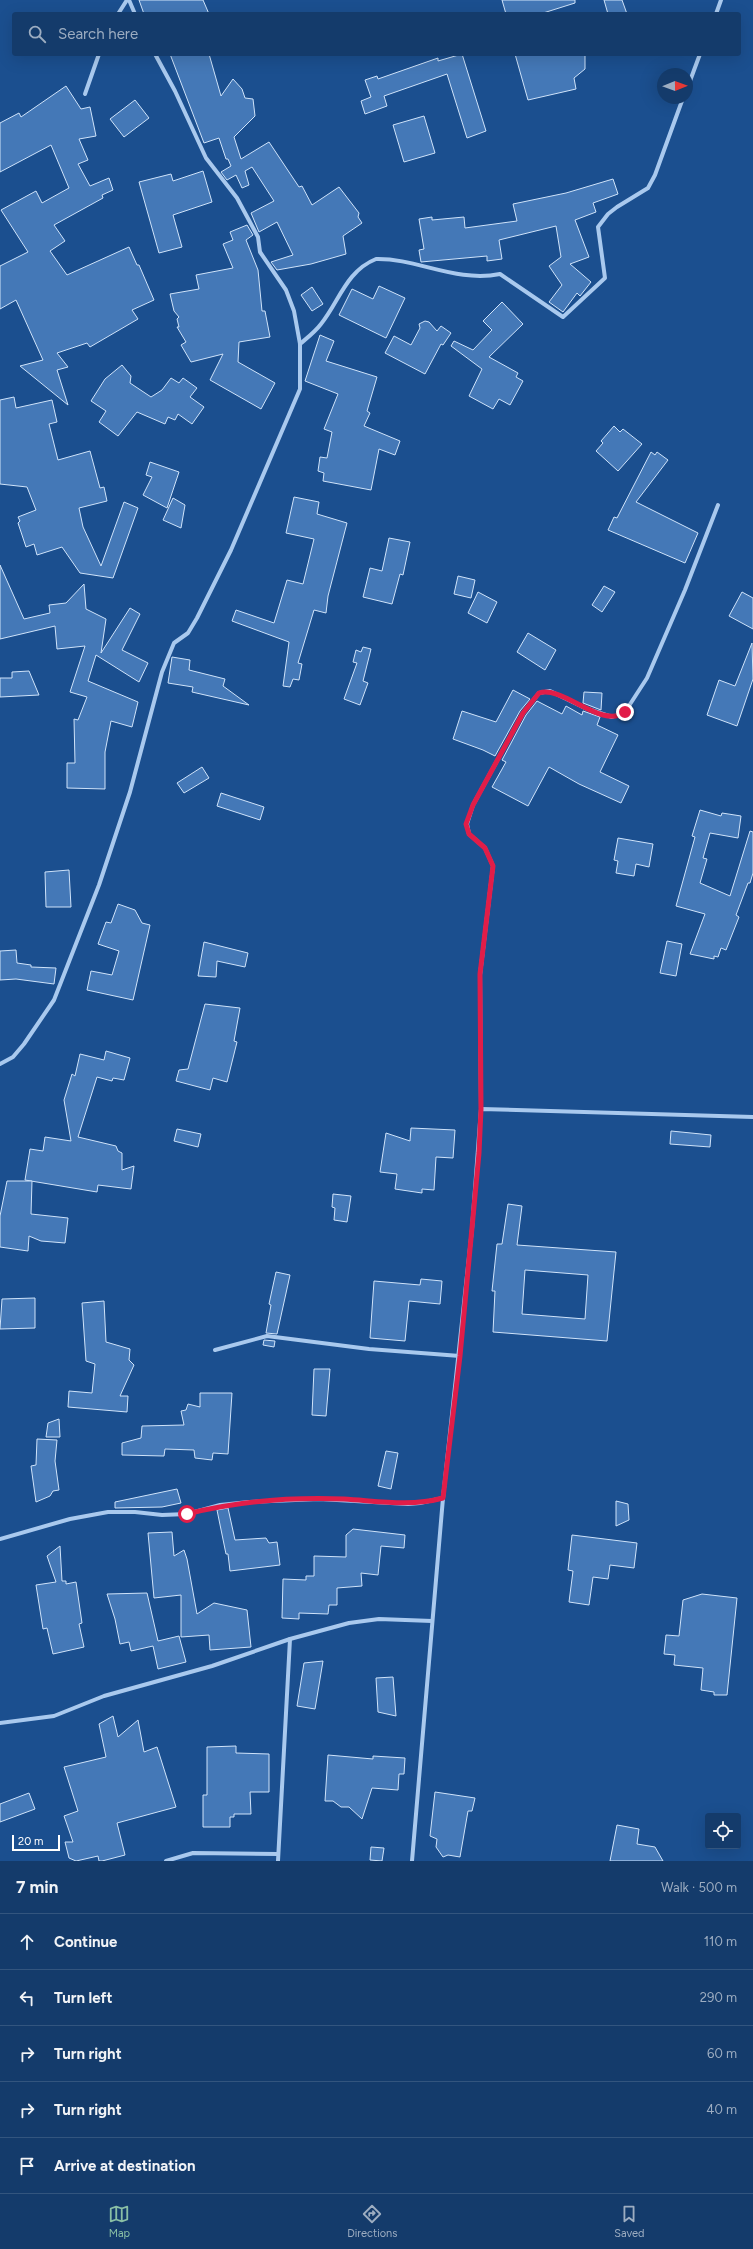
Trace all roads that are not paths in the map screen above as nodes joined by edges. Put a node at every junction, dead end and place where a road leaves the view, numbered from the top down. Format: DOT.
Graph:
graph roads {
  1 [pos="128,0"];
  2 [pos="721,0"];
  3 [pos="119,12"];
  4 [pos="134,12"];
  5 [pos="717,12"];
  6 [pos="98,56"];
  7 [pos="156,56"];
  8 [pos="699,56"];
  9 [pos="693,73"];
  10 [pos="85,94"];
  11 [pos="682,104"];
  12 [pos="300,344"];
  13 [pos="718,505"];
  14 [pos="0,1064"];
  15 [pos="481,1109"];
  16 [pos="753,1117"];
  17 [pos="215,1350"];
  18 [pos="460,1356"];
  19 [pos="443,1498"];
  20 [pos="0,1539"];
  21 [pos="432,1621"];
  22 [pos="290,1639"];
  23 [pos="0,1723"];
  24 [pos="278,1854"];
  25 [pos="166,1861"];
  26 [pos="278,1861"];
  27 [pos="412,1861"];
  1 -- 3 [label="street"];
  1 -- 4 [label="street"];
  2 -- 5 [label="street"];
  6 -- 10 [label="street"];
  7 -- 12 [label="street"];
  8 -- 9 [label="street"];
  11 -- 12 [label="street"];
  12 -- 14 [label="street"];
  13 -- 15 [label="street"];
  15 -- 16 [label="street"];
  15 -- 18 [label="street"];
  17 -- 18 [label="street"];
  18 -- 19 [label="street"];
  19 -- 20 [label="street"];
  19 -- 21 [label="street"];
  21 -- 22 [label="street"];
  21 -- 27 [label="street"];
  22 -- 23 [label="street"];
  22 -- 24 [label="street"];
  24 -- 25 [label="street"];
  24 -- 26 [label="street"];
}
